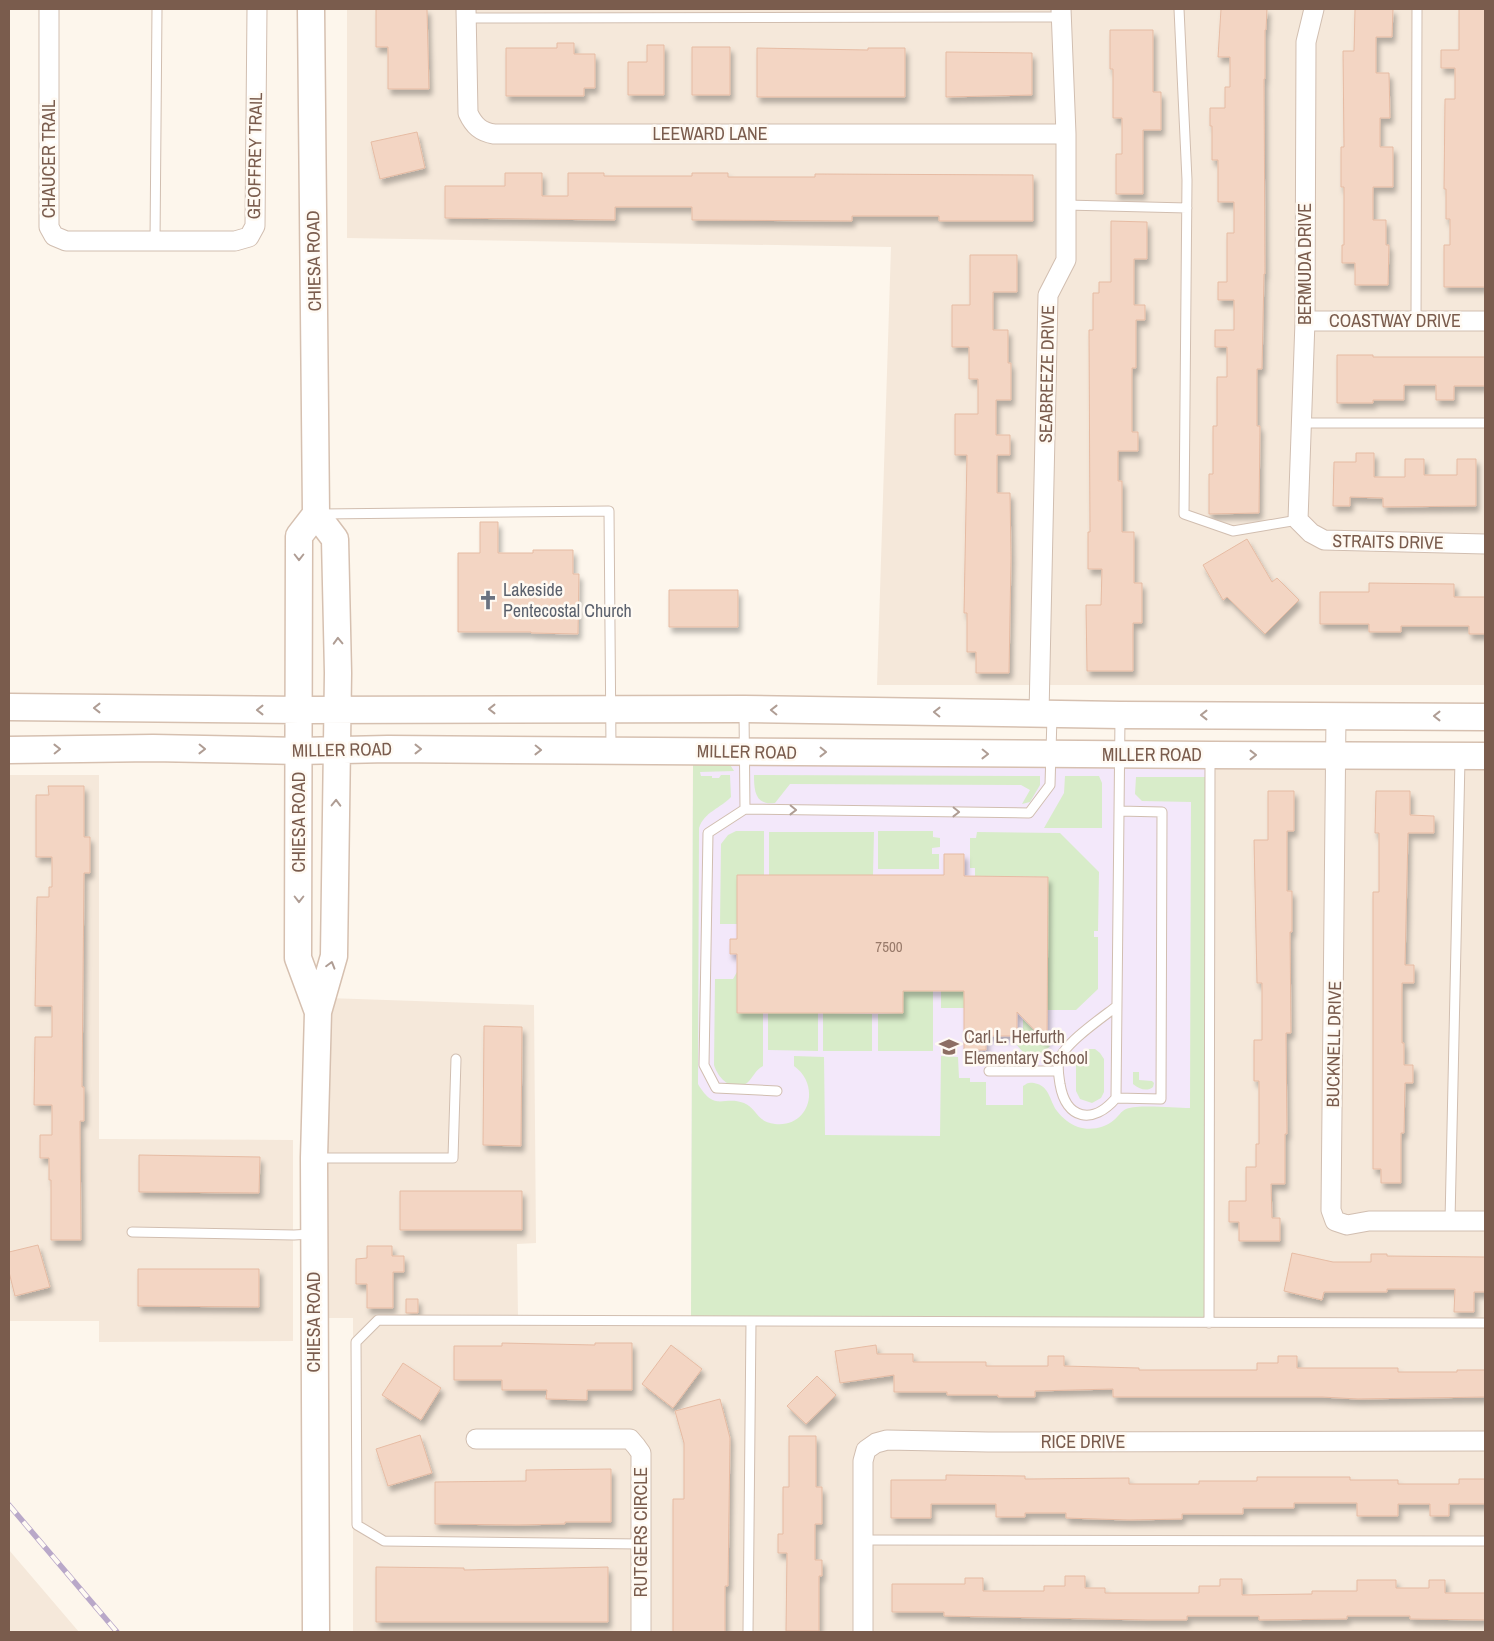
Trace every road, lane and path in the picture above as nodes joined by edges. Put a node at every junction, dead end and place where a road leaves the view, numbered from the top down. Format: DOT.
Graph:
graph roads {
  1 [pos="49,9"];
  2 [pos="157,9"];
  3 [pos="257,9"];
  4 [pos="311,9"];
  5 [pos="1179,9"];
  6 [pos="1314,9"];
  7 [pos="1417,9"];
  8 [pos="466,13"];
  9 [pos="1061,13"];
  10 [pos="1066,134"];
  11 [pos="1066,205"];
  12 [pos="1187,208"];
  13 [pos="155,241"];
  14 [pos="1305,321"];
  15 [pos="1416,321"];
  16 [pos="1485,321"];
  17 [pos="1302,423"];
  18 [pos="1485,423"];
  19 [pos="316,514"];
  20 [pos="1298,520"];
  21 [pos="1485,544"];
  22 [pos="9,708"];
  23 [pos="611,709"];
  24 [pos="744,709"];
  25 [pos="300,710"];
  26 [pos="337,710"];
  27 [pos="1045,714"];
  28 [pos="1120,715"];
  29 [pos="1336,716"];
  30 [pos="1485,716"];
  31 [pos="9,750"];
  32 [pos="337,750"];
  33 [pos="611,750"];
  34 [pos="299,751"];
  35 [pos="744,752"];
  36 [pos="1051,754"];
  37 [pos="1120,755"];
  38 [pos="1210,756"];
  39 [pos="1336,756"];
  40 [pos="1473,756"];
  41 [pos="745,809"];
  42 [pos="1119,811"];
  43 [pos="1117,1006"];
  44 [pos="318,1012"];
  45 [pos="456,1059"];
  46 [pos="989,1071"];
  47 [pos="1058,1071"];
  48 [pos="777,1091"];
  49 [pos="1116,1098"];
  50 [pos="314,1158"];
  51 [pos="1450,1221"];
  52 [pos="1485,1221"];
  53 [pos="132,1232"];
  54 [pos="314,1233"];
  55 [pos="751,1321"];
  56 [pos="1209,1323"];
  57 [pos="1485,1323"];
  58 [pos="476,1439"];
  59 [pos="1485,1441"];
  60 [pos="863,1540"];
  61 [pos="1485,1541"];
  62 [pos="641,1544"];
  63 [pos="316,1632"];
  64 [pos="641,1632"];
  65 [pos="748,1632"];
  66 [pos="863,1632"];
  1 -- 13 [label="street, CHAUCER TRAIL"];
  2 -- 13 [label="lane"];
  3 -- 13 [label="street, GEOFFREY TRAIL"];
  4 -- 19 [label="main road, CHIESA ROAD"];
  5 -- 12 [label="lane"];
  6 -- 14 [label="street, BERMUDA DRIVE"];
  7 -- 15 [label="lane"];
  8 -- 9 [label="lane"];
  8 -- 10 [label="street, LEEWARD LANE"];
  9 -- 10 [label="street, SEABREEZE DRIVE"];
  10 -- 11 [label="street, SEABREEZE DRIVE"];
  11 -- 12 [label="lane"];
  11 -- 27 [label="street, SEABREEZE DRIVE"];
  12 -- 20 [label="lane"];
  14 -- 15 [label="street, COASTWAY DRIVE"];
  14 -- 17 [label="street, BERMUDA DRIVE"];
  15 -- 16 [label="street, COASTWAY DRIVE"];
  17 -- 18 [label="lane"];
  17 -- 20 [label="street, BERMUDA DRIVE"];
  19 -- 23 [label="lane"];
  19 -- 25 [label="main road, CHIESA ROAD, one-way"];
  26 -- 19 [label="main road, CHIESA ROAD, one-way"];
  20 -- 21 [label="street, STRAITS DRIVE"];
  25 -- 22 [label="main road, one-way"];
  23 -- 24 [label="main road"];
  23 -- 26 [label="main road, one-way"];
  23 -- 33 [label="lane"];
  27 -- 24 [label="main road, one-way"];
  24 -- 35 [label="lane"];
  25 -- 26 [label="main road"];
  25 -- 34 [label="main road, CHIESA ROAD"];
  26 -- 32 [label="main road, CHIESA ROAD"];
  27 -- 28 [label="main road"];
  27 -- 36 [label="lane"];
  29 -- 28 [label="main road, one-way"];
  28 -- 37 [label="lane"];
  30 -- 29 [label="main road, one-way"];
  29 -- 39 [label="street, BUCKNELL DRIVE"];
  31 -- 34 [label="main road, MILLER ROAD, one-way"];
  32 -- 33 [label="main road, MILLER ROAD, one-way"];
  32 -- 34 [label="main road, MILLER ROAD"];
  44 -- 32 [label="main road, CHIESA ROAD, one-way"];
  33 -- 35 [label="main road, MILLER ROAD"];
  34 -- 44 [label="main road, CHIESA ROAD, one-way"];
  35 -- 36 [label="main road, MILLER ROAD, one-way"];
  35 -- 41 [label="lane"];
  36 -- 37 [label="main road, MILLER ROAD"];
  41 -- 36 [label="lane, one-way"];
  37 -- 38 [label="main road, MILLER ROAD"];
  37 -- 42 [label="lane"];
  38 -- 39 [label="main road, MILLER ROAD, one-way"];
  38 -- 56 [label="lane"];
  39 -- 40 [label="main road, MILLER ROAD"];
  39 -- 51 [label="street, BUCKNELL DRIVE"];
  40 -- 51 [label="lane"];
  41 -- 48 [label="lane"];
  42 -- 43 [label="lane"];
  42 -- 49 [label="lane"];
  43 -- 47 [label="lane"];
  43 -- 49 [label="lane"];
  44 -- 50 [label="main road, CHIESA ROAD"];
  45 -- 50 [label="lane"];
  46 -- 47 [label="lane"];
  47 -- 49 [label="lane"];
  50 -- 54 [label="main road, CHIESA ROAD"];
  51 -- 52 [label="street, BUCKNELL DRIVE"];
  53 -- 54 [label="lane"];
  54 -- 63 [label="main road, CHIESA ROAD"];
  55 -- 56 [label="lane"];
  55 -- 62 [label="lane"];
  55 -- 65 [label="lane"];
  56 -- 57 [label="lane"];
  58 -- 62 [label="street, RUTGERS CIRCLE"];
  59 -- 60 [label="street, RICE DRIVE"];
  60 -- 61 [label="lane"];
  60 -- 66 [label="street, RICE DRIVE"];
  62 -- 64 [label="street, RUTGERS CIRCLE"];
}
